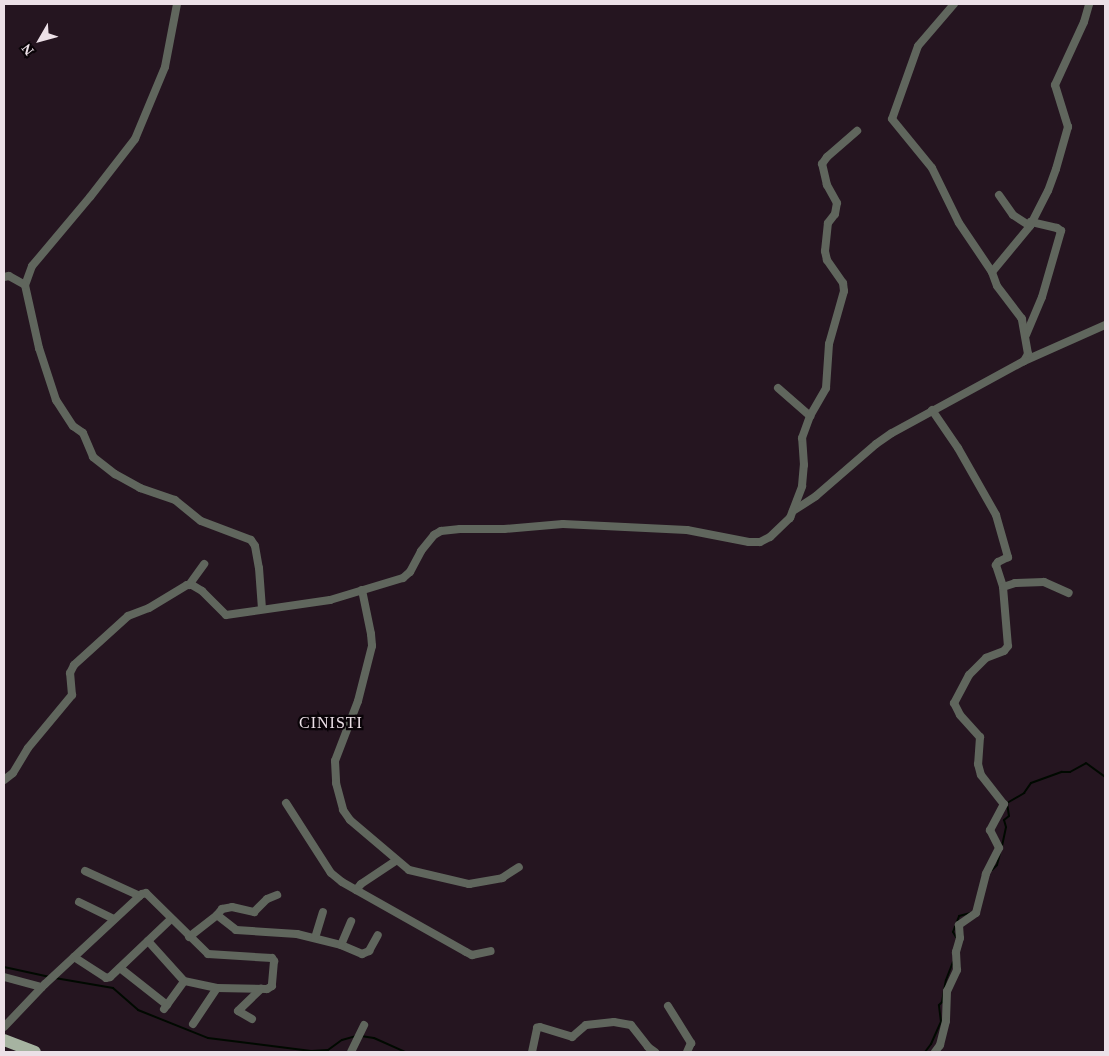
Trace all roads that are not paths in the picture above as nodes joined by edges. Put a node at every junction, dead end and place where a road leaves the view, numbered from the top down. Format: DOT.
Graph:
graph roads {
  1 [pos="176,4"];
  2 [pos="954,4"];
  3 [pos="1089,4"];
  4 [pos="857,131"];
  5 [pos="999,195"];
  6 [pos="1030,224"];
  7 [pos="992,272"];
  8 [pos="4,277"];
  9 [pos="25,285"];
  10 [pos="1105,325"];
  11 [pos="1026,335"];
  12 [pos="1024,361"];
  13 [pos="778,388"];
  14 [pos="932,410"];
  15 [pos="810,416"];
  16 [pos="793,510"];
  17 [pos="204,564"];
  18 [pos="189,585"];
  19 [pos="1003,587"];
  20 [pos="362,590"];
  21 [pos="1069,593"];
  22 [pos="262,609"];
  23 [pos="4,780"];
  24 [pos="286,803"];
  25 [pos="397,860"];
  26 [pos="519,867"];
  27 [pos="85,871"];
  28 [pos="356,890"];
  29 [pos="277,895"];
  30 [pos="140,896"];
  31 [pos="79,902"];
  32 [pos="323,912"];
  33 [pos="217,915"];
  34 [pos="114,919"];
  35 [pos="171,919"];
  36 [pos="351,921"];
  37 [pos="378,935"];
  38 [pos="189,937"];
  39 [pos="315,938"];
  40 [pos="148,941"];
  41 [pos="341,945"];
  42 [pos="491,951"];
  43 [pos="74,957"];
  44 [pos="120,968"];
  45 [pos="4,977"];
  46 [pos="184,981"];
  47 [pos="44,986"];
  48 [pos="217,988"];
  49 [pos="261,989"];
  50 [pos="668,1006"];
  51 [pos="252,1019"];
  52 [pos="193,1024"];
  53 [pos="364,1025"];
  54 [pos="4,1027"];
  55 [pos="4,1040"];
  56 [pos="35,1052"];
  57 [pos="351,1052"];
  58 [pos="532,1052"];
  59 [pos="655,1052"];
  60 [pos="687,1052"];
  61 [pos="935,1052"];
  1 -- 9 [label="street"];
  2 -- 7 [label="street"];
  3 -- 6 [label="street"];
  4 -- 15 [label="street"];
  5 -- 6 [label="street"];
  6 -- 7 [label="street"];
  6 -- 11 [label="street"];
  7 -- 11 [label="street"];
  8 -- 9 [label="street"];
  9 -- 22 [label="street"];
  10 -- 12 [label="street"];
  11 -- 12 [label="street"];
  12 -- 14 [label="street"];
  13 -- 15 [label="street"];
  14 -- 16 [label="street"];
  14 -- 19 [label="street"];
  15 -- 16 [label="street"];
  16 -- 20 [label="street"];
  17 -- 18 [label="street"];
  18 -- 22 [label="street"];
  18 -- 23 [label="street"];
  19 -- 21 [label="street"];
  19 -- 61 [label="street"];
  20 -- 22 [label="street"];
  20 -- 25 [label="street"];
  24 -- 28 [label="street"];
  25 -- 26 [label="street"];
  25 -- 28 [label="street"];
  27 -- 30 [label="street"];
  28 -- 42 [label="street"];
  29 -- 33 [label="street"];
  30 -- 34 [label="street"];
  30 -- 35 [label="street"];
  31 -- 34 [label="street"];
  32 -- 39 [label="street"];
  33 -- 38 [label="street"];
  33 -- 39 [label="street"];
  34 -- 43 [label="street"];
  35 -- 38 [label="street"];
  35 -- 40 [label="street"];
  36 -- 41 [label="street"];
  37 -- 41 [label="street"];
  38 -- 49 [label="street"];
  39 -- 41 [label="street"];
  40 -- 44 [label="street"];
  40 -- 46 [label="street"];
  43 -- 44 [label="street"];
  43 -- 47 [label="street"];
  44 -- 46 [label="street"];
  45 -- 47 [label="street"];
  46 -- 48 [label="street"];
  47 -- 54 [label="street"];
  48 -- 49 [label="street"];
  48 -- 52 [label="street"];
  49 -- 51 [label="street"];
  50 -- 60 [label="street"];
  53 -- 57 [label="street"];
  55 -- 56 [label="main road"];
  58 -- 59 [label="street"];
}
